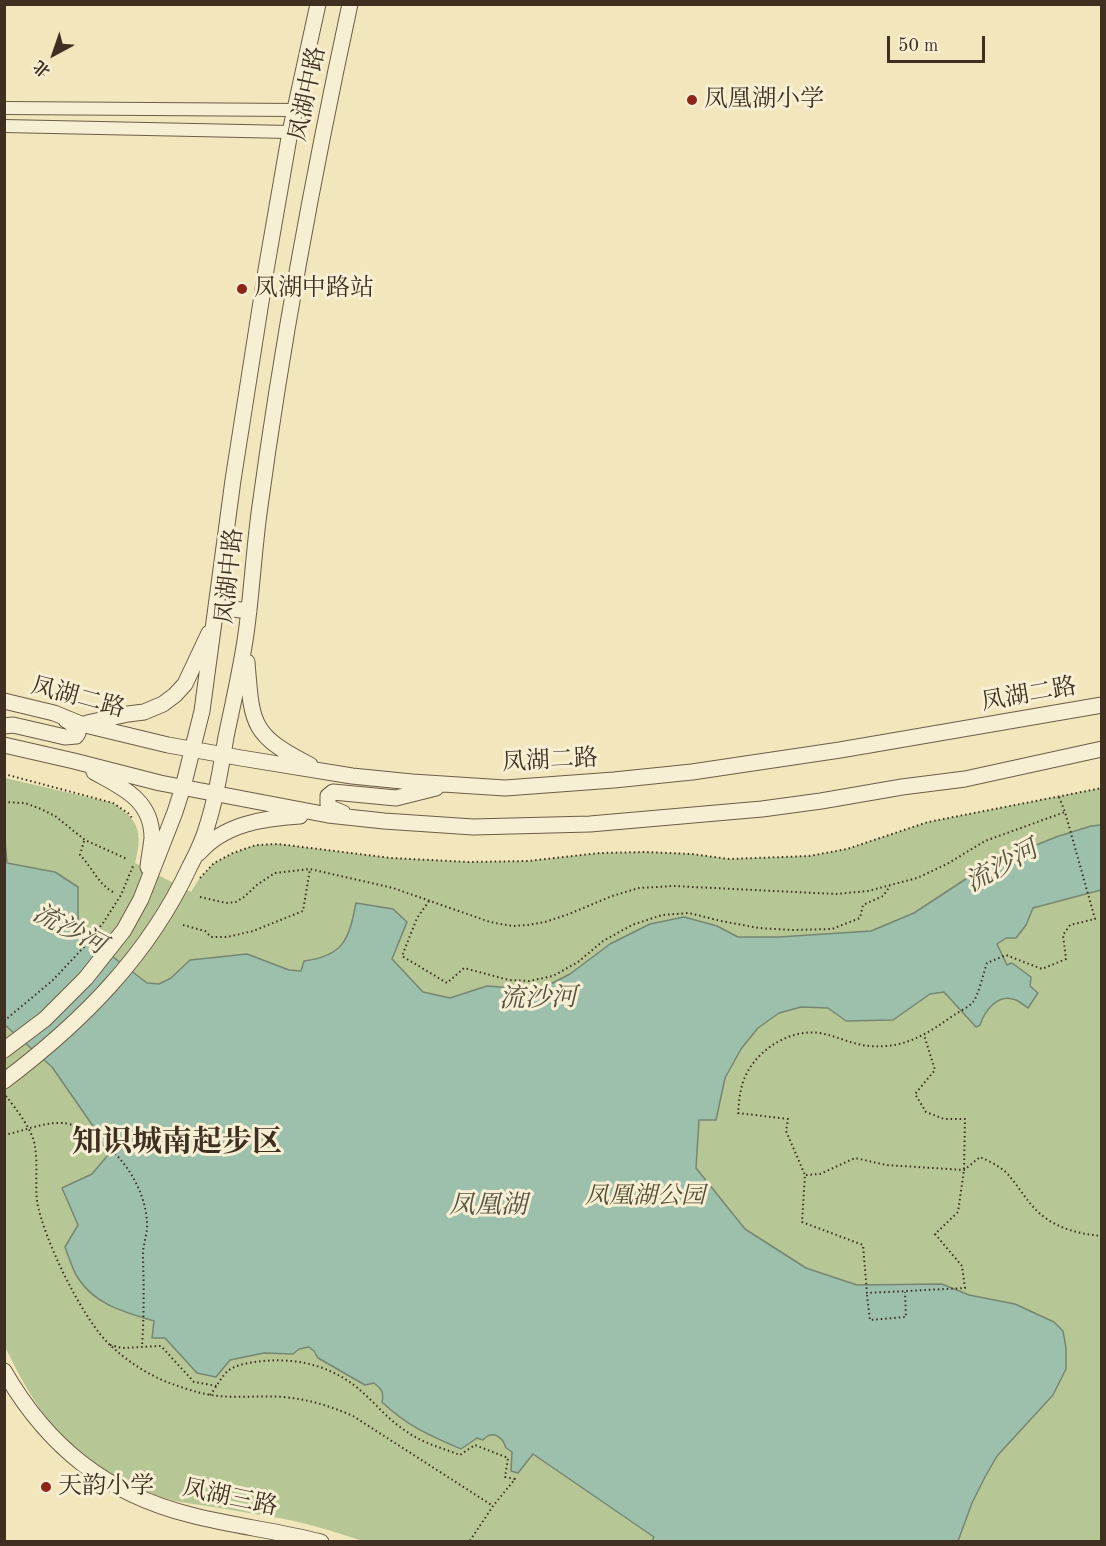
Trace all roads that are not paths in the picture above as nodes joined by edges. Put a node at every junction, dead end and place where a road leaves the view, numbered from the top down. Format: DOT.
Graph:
graph roads {
  1 [pos="318,4"];
  2 [pos="350,4"];
  3 [pos="4,108"];
  4 [pos="295,110"];
  5 [pos="4,126"];
  6 [pos="290,132"];
  7 [pos="249,611"];
  8 [pos="216,613"];
  9 [pos="245,638"];
  10 [pos="4,702"];
  11 [pos="1101,705"];
  12 [pos="54,713"];
  13 [pos="81,724"];
  14 [pos="4,726"];
  15 [pos="4,745"];
  16 [pos="194,748"];
  17 [pos="1101,749"];
  18 [pos="223,754"];
  19 [pos="74,761"];
  20 [pos="323,772"];
  21 [pos="451,784"];
  22 [pos="183,788"];
  23 [pos="215,794"];
  24 [pos="328,814"];
  25 [pos="352,817"];
  26 [pos="147,884"];
  27 [pos="180,886"];
  28 [pos="4,1050"];
  29 [pos="4,1081"];
  30 [pos="4,1371"];
  31 [pos="321,1542"];
  1 -- 4 [label="street, 凤湖中路"];
  2 -- 7 [label="street, 凤湖中路"];
  3 -- 4 [label="street"];
  4 -- 6 [label="street, 凤湖中路"];
  5 -- 6 [label="street"];
  6 -- 8 [label="street, 凤湖中路"];
  7 -- 8 [label="street"];
  7 -- 9 [label="street, 凤湖中路"];
  8 -- 13 [label="street"];
  8 -- 16 [label="street, 凤湖中路"];
  9 -- 18 [label="street, 凤湖中路"];
  9 -- 20 [label="street"];
  10 -- 12 [label="street, 凤湖二路"];
  11 -- 21 [label="street, 凤湖二路"];
  12 -- 13 [label="street, 凤湖二路"];
  12 -- 14 [label="street"];
  13 -- 16 [label="street, 凤湖二路"];
  15 -- 19 [label="street"];
  16 -- 18 [label="street, 凤湖二路"];
  16 -- 22 [label="street, 凤湖中路"];
  17 -- 25 [label="street"];
  18 -- 20 [label="street, 凤湖二路"];
  18 -- 23 [label="street, 凤湖中路"];
  19 -- 22 [label="street"];
  19 -- 26 [label="street"];
  20 -- 21 [label="street, 凤湖二路"];
  21 -- 25 [label="street"];
  22 -- 23 [label="street"];
  22 -- 26 [label="street, 凤湖中路"];
  23 -- 24 [label="street"];
  23 -- 27 [label="street, 凤湖中路"];
  24 -- 25 [label="street"];
  24 -- 27 [label="street"];
  26 -- 28 [label="street, 凤湖中路"];
  27 -- 29 [label="street, 凤湖中路"];
  30 -- 31 [label="street, 凤湖三路"];
}
